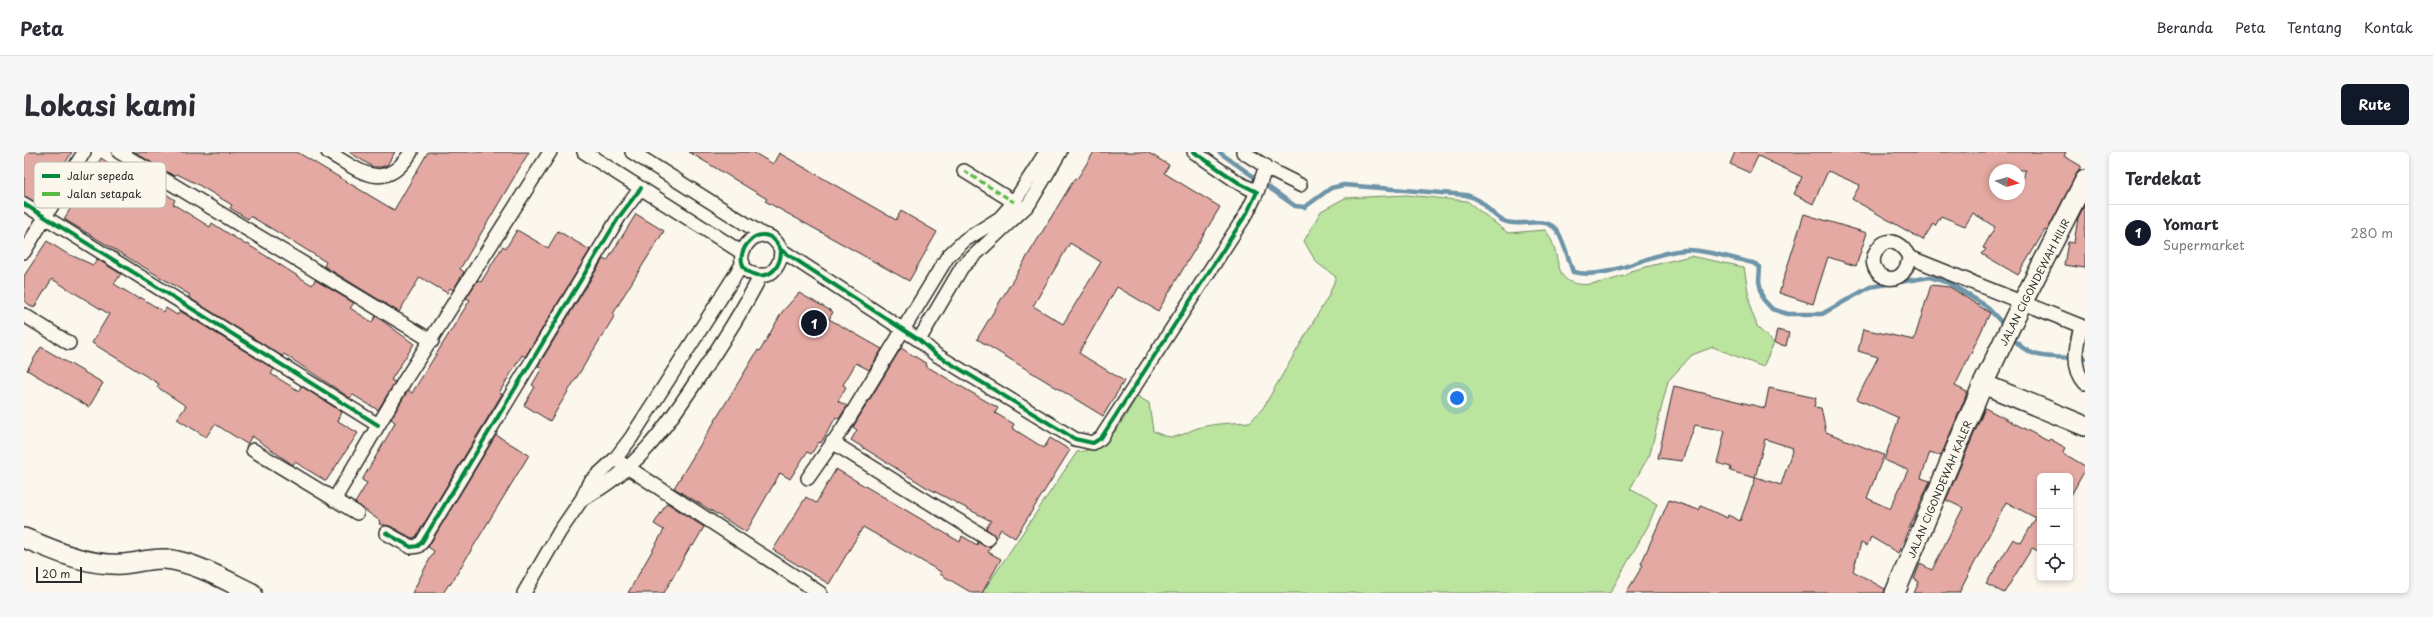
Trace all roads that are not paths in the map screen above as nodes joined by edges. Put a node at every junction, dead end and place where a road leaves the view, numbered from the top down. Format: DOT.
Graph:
graph roads {
  1 [pos="84,152"];
  2 [pos="119,152"];
  3 [pos="328,152"];
  4 [pos="411,152"];
  5 [pos="550,152"];
  6 [pos="584,152"];
  7 [pos="632,152"];
  8 [pos="1046,152"];
  9 [pos="1060,152"];
  10 [pos="1194,152"];
  11 [pos="1244,152"];
  12 [pos="78,162"];
  13 [pos="136,162"];
  14 [pos="1265,170"];
  15 [pos="964,171"];
  16 [pos="166,180"];
  17 [pos="2085,180"];
  18 [pos="1300,185"];
  19 [pos="641,188"];
  20 [pos="1258,190"];
  21 [pos="1014,202"];
  22 [pos="24,204"];
  23 [pos="51,208"];
  24 [pos="45,218"];
  25 [pos="765,236"];
  26 [pos="781,250"];
  27 [pos="24,252"];
  28 [pos="1909,257"];
  29 [pos="742,258"];
  30 [pos="761,275"];
  31 [pos="2019,309"];
  32 [pos="24,315"];
  33 [pos="2083,327"];
  34 [pos="901,329"];
  35 [pos="919,340"];
  36 [pos="432,341"];
  37 [pos="69,343"];
  38 [pos="2081,379"];
  39 [pos="1983,384"];
  40 [pos="378,425"];
  41 [pos="2085,426"];
  42 [pos="832,442"];
  43 [pos="253,450"];
  44 [pos="615,459"];
  45 [pos="628,468"];
  46 [pos="808,478"];
  47 [pos="582,499"];
  48 [pos="334,500"];
  49 [pos="357,513"];
  50 [pos="386,533"];
  51 [pos="24,538"];
  52 [pos="988,539"];
  53 [pos="252,593"];
  54 [pos="524,593"];
  55 [pos="820,593"];
  56 [pos="1895,593"];
  1 -- 12 [label="street"];
  2 -- 13 [label="street"];
  3 -- 4 [label="street"];
  5 -- 36 [label="street"];
  6 -- 19 [label="street"];
  7 -- 25 [label="street"];
  8 -- 21 [label="street"];
  9 -- 35 [label="street"];
  10 -- 20 [label="street"];
  11 -- 14 [label="street"];
  14 -- 18 [label="street"];
  14 -- 20 [label="street"];
  15 -- 21 [label="street"];
  16 -- 36 [label="street"];
  17 -- 31 [label="main road, JALAN CIGONDEWAH HILIR"];
  19 -- 29 [label="street"];
  19 -- 50 [label="street"];
  20 -- 35 [label="street"];
  21 -- 34 [label="street"];
  22 -- 24 [label="street"];
  23 -- 24 [label="street"];
  24 -- 27 [label="street"];
  24 -- 40 [label="street"];
  25 -- 26 [label="street"];
  25 -- 29 [label="street"];
  26 -- 30 [label="street"];
  26 -- 34 [label="street"];
  28 -- 31 [label="street"];
  29 -- 30 [label="street"];
  29 -- 44 [label="street"];
  30 -- 45 [label="street"];
  31 -- 33 [label="street"];
  31 -- 39 [label="main road, JALAN CIGONDEWAH HILIR"];
  32 -- 37 [label="street"];
  33 -- 38 [label="street"];
  34 -- 35 [label="street"];
  34 -- 42 [label="street"];
  36 -- 40 [label="street"];
  39 -- 41 [label="main road"];
  39 -- 56 [label="main road, JALAN CIGONDEWAH KALER"];
  40 -- 48 [label="street"];
  42 -- 46 [label="street"];
  42 -- 52 [label="street"];
  43 -- 48 [label="street"];
  44 -- 45 [label="street"];
  44 -- 47 [label="street"];
  45 -- 47 [label="street"];
  45 -- 55 [label="street"];
  47 -- 54 [label="street"];
  48 -- 49 [label="street"];
  51 -- 53 [label="main road"];
}
